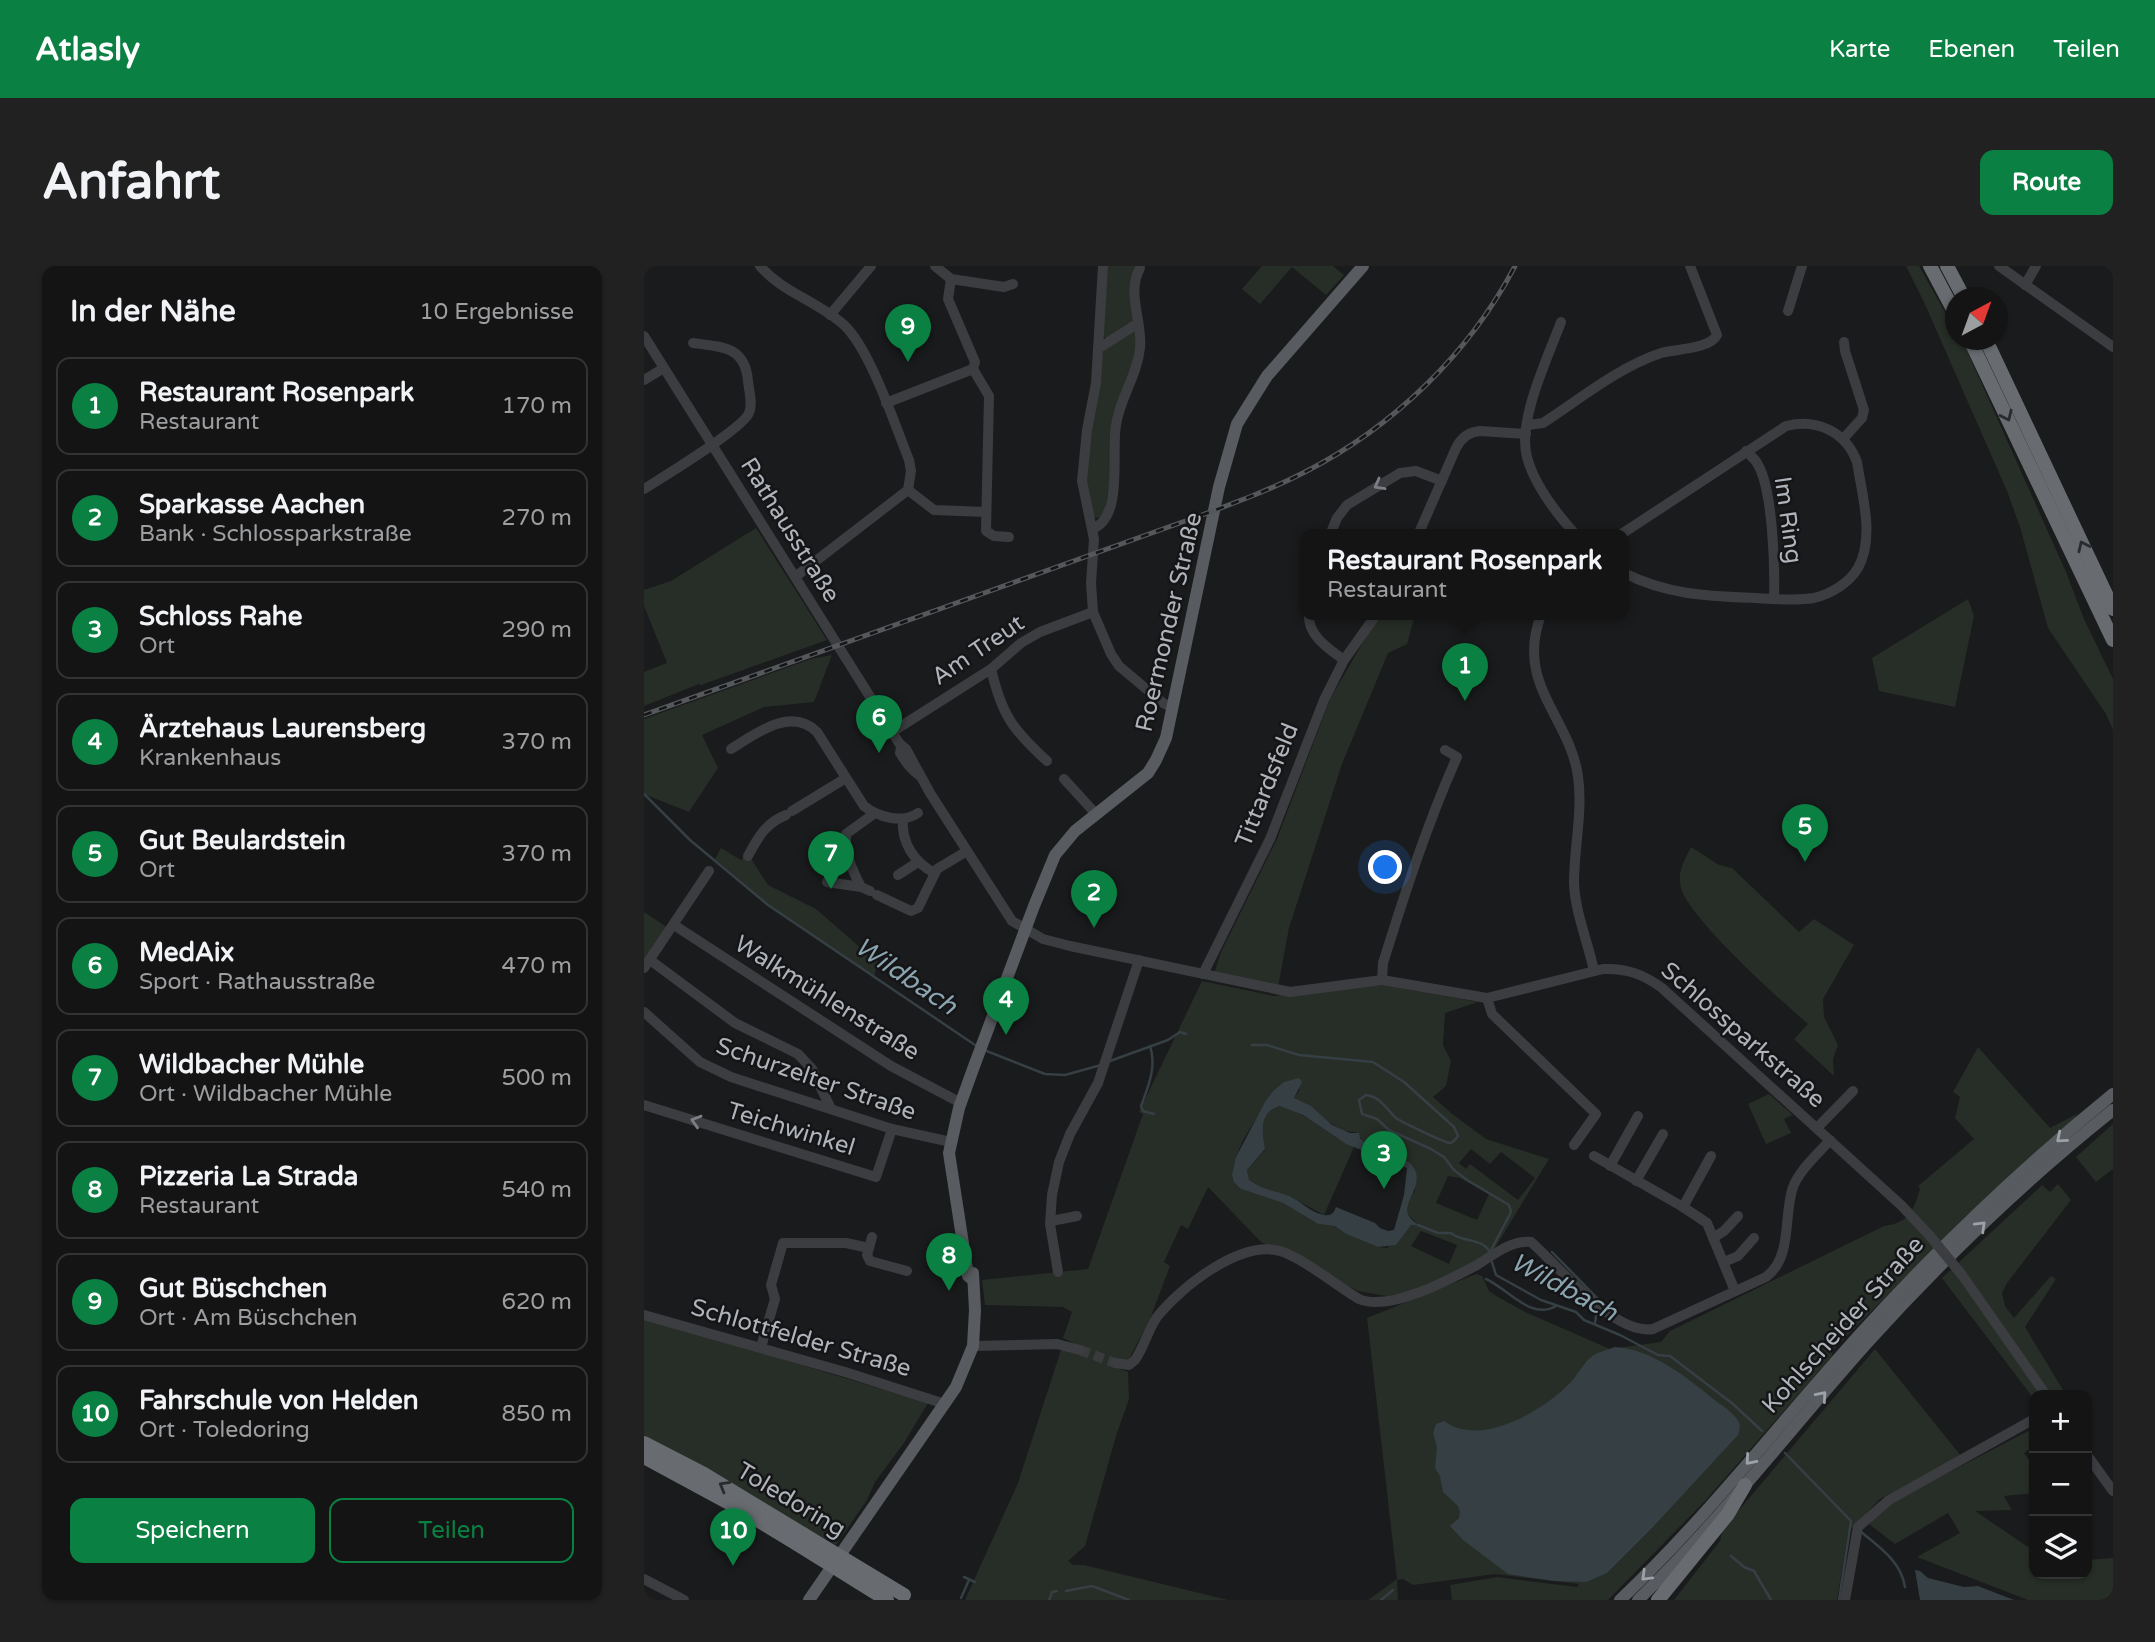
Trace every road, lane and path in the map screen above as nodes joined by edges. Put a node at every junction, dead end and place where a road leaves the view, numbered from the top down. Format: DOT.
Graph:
graph roads {
  1 [pos="760,266"];
  2 [pos="872,266"];
  3 [pos="935,266"];
  4 [pos="1103,266"];
  5 [pos="1363,266"];
  6 [pos="1690,266"];
  7 [pos="1802,266"];
  8 [pos="1930,266"];
  9 [pos="1947,266"];
  10 [pos="1999,266"];
  11 [pos="2036,266"];
  12 [pos="1140,268"];
  13 [pos="951,279"];
  14 [pos="1013,284"];
  15 [pos="2025,285"];
  16 [pos="1958,287"];
  17 [pos="1945,294"];
  18 [pos="1787,312"];
  19 [pos="830,315"];
  20 [pos="1561,322"];
  21 [pos="1138,324"];
  22 [pos="644,336"];
  23 [pos="1844,342"];
  24 [pos="693,343"];
  25 [pos="1099,348"];
  26 [pos="2113,348"];
  27 [pos="1975,350"];
  28 [pos="1991,350"];
  29 [pos="664,368"];
  30 [pos="973,369"];
  31 [pos="644,380"];
  32 [pos="886,404"];
  33 [pos="1527,429"];
  34 [pos="1843,439"];
  35 [pos="712,444"];
  36 [pos="1746,451"];
  37 [pos="1442,481"];
  38 [pos="644,489"];
  39 [pos="908,490"];
  40 [pos="986,512"];
  41 [pos="1092,529"];
  42 [pos="1332,529"];
  43 [pos="1421,529"];
  44 [pos="1571,529"];
  45 [pos="1629,529"];
  46 [pos="1009,537"];
  47 [pos="1629,576"];
  48 [pos="795,577"];
  49 [pos="1774,599"];
  50 [pos="2113,609"];
  51 [pos="1093,612"];
  52 [pos="1309,620"];
  53 [pos="1372,620"];
  54 [pos="1540,620"];
  55 [pos="2113,640"];
  56 [pos="1344,660"];
  57 [pos="991,669"];
  58 [pos="1173,708"];
  59 [pos="892,732"];
  60 [pos="731,749"];
  61 [pos="1445,750"];
  62 [pos="1047,761"];
  63 [pos="846,778"];
  64 [pos="1064,779"];
  65 [pos="936,802"];
  66 [pos="875,813"];
  67 [pos="1096,814"];
  68 [pos="903,819"];
  69 [pos="967,851"];
  70 [pos="748,856"];
  71 [pos="918,862"];
  72 [pos="709,871"];
  73 [pos="934,873"];
  74 [pos="898,875"];
  75 [pos="827,881"];
  76 [pos="869,891"];
  77 [pos="674,925"];
  78 [pos="1026,930"];
  79 [pos="1139,960"];
  80 [pos="647,964"];
  81 [pos="1594,971"];
  82 [pos="1203,974"];
  83 [pos="1382,980"];
  84 [pos="1487,998"];
  85 [pos="644,1012"];
  86 [pos="1853,1091"];
  87 [pos="2113,1094"];
  88 [pos="961,1103"];
  89 [pos="644,1105"];
  90 [pos="831,1109"];
  91 [pos="2113,1110"];
  92 [pos="1638,1116"];
  93 [pos="1817,1128"];
  94 [pos="892,1129"];
  95 [pos="1662,1134"];
  96 [pos="1830,1140"];
  97 [pos="951,1142"];
  98 [pos="1574,1145"];
  99 [pos="1594,1156"];
  100 [pos="1711,1156"];
  101 [pos="1610,1166"];
  102 [pos="1636,1181"];
  103 [pos="1683,1207"];
  104 [pos="1077,1216"];
  105 [pos="1738,1216"];
  106 [pos="1051,1221"];
  107 [pos="872,1237"];
  108 [pos="1713,1238"];
  109 [pos="1754,1238"];
  110 [pos="869,1248"];
  111 [pos="1724,1262"];
  112 [pos="907,1271"];
  113 [pos="1058,1272"];
  114 [pos="1735,1291"];
  115 [pos="644,1315"];
  116 [pos="973,1346"];
  117 [pos="761,1347"];
  118 [pos="1080,1350"];
  119 [pos="1115,1363"];
  120 [pos="2042,1390"];
  121 [pos="945,1404"];
  122 [pos="2029,1422"];
  123 [pos="644,1443"];
  124 [pos="644,1457"];
  125 [pos="2092,1462"];
  126 [pos="1745,1485"];
  127 [pos="2113,1491"];
  128 [pos="800,1539"];
  129 [pos="644,1579"];
  130 [pos="908,1598"];
  131 [pos="808,1599"];
  132 [pos="684,1600"];
  133 [pos="887,1600"];
  134 [pos="1620,1600"];
  135 [pos="1638,1600"];
  136 [pos="1658,1600"];
  137 [pos="1845,1600"];
  1 -- 19 [label="street"];
  2 -- 19 [label="street"];
  3 -- 13 [label="street"];
  4 -- 25 [label="street"];
  5 -- 58 [label="main road, Roermonder Straße"];
  6 -- 33 [label="street"];
  7 -- 18 [label="street"];
  8 -- 17 [label="highway"];
  9 -- 16 [label="highway"];
  10 -- 15 [label="street"];
  11 -- 15 [label="street"];
  12 -- 21 [label="street"];
  13 -- 14 [label="street"];
  13 -- 30 [label="street"];
  15 -- 26 [label="street"];
  19 -- 32 [label="street"];
  20 -- 33 [label="street"];
  21 -- 25 [label="street"];
  21 -- 41 [label="street"];
  22 -- 29 [label="street, Rathausstraße"];
  23 -- 34 [label="street"];
  24 -- 35 [label="street"];
  25 -- 41 [label="street"];
  27 -- 55 [label="highway, one-way"];
  50 -- 28 [label="highway, one-way"];
  29 -- 31 [label="street"];
  29 -- 35 [label="street, Rathausstraße"];
  30 -- 32 [label="street"];
  30 -- 40 [label="street"];
  32 -- 39 [label="street"];
  33 -- 37 [label="street"];
  33 -- 44 [label="street"];
  34 -- 36 [label="street"];
  34 -- 49 [label="street"];
  35 -- 38 [label="street"];
  35 -- 48 [label="street, Rathausstraße"];
  36 -- 45 [label="street"];
  36 -- 49 [label="street, Im Ring"];
  37 -- 42 [label="street, one-way"];
  37 -- 43 [label="street"];
  39 -- 40 [label="street"];
  39 -- 48 [label="street"];
  40 -- 46 [label="street"];
  41 -- 51 [label="street"];
  47 -- 49 [label="street"];
  48 -- 59 [label="street, Rathausstraße"];
  51 -- 57 [label="street, Am Treut"];
  51 -- 58 [label="street"];
  52 -- 56 [label="street"];
  53 -- 56 [label="street, Tittardsfeld"];
  54 -- 81 [label="street"];
  56 -- 82 [label="street, Tittardsfeld"];
  57 -- 59 [label="street, Am Treut"];
  57 -- 62 [label="street"];
  58 -- 67 [label="main road, Roermonder Straße"];
  59 -- 65 [label="street, Rathausstraße"];
  60 -- 63 [label="street"];
  61 -- 83 [label="street"];
  63 -- 66 [label="street"];
  63 -- 70 [label="street"];
  64 -- 67 [label="street"];
  65 -- 68 [label="street"];
  65 -- 69 [label="street, Rathausstraße"];
  66 -- 68 [label="street"];
  66 -- 76 [label="street"];
  67 -- 78 [label="main road, Roermonder Straße"];
  68 -- 71 [label="street"];
  69 -- 73 [label="street"];
  69 -- 78 [label="street, Rathausstraße"];
  71 -- 73 [label="street"];
  71 -- 74 [label="street"];
  72 -- 77 [label="street"];
  73 -- 76 [label="street"];
  75 -- 76 [label="street"];
  77 -- 80 [label="street"];
  77 -- 88 [label="street, Walkmühlenstraße"];
  78 -- 79 [label="street, Schlossparkstraße"];
  78 -- 88 [label="main road, Roermonder Straße"];
  79 -- 82 [label="street, Schlossparkstraße"];
  79 -- 106 [label="street"];
  80 -- 90 [label="street"];
  81 -- 84 [label="street, Schlossparkstraße"];
  81 -- 93 [label="street, Schlossparkstraße"];
  82 -- 83 [label="street, Schlossparkstraße"];
  83 -- 84 [label="street, Schlossparkstraße"];
  84 -- 98 [label="street"];
  85 -- 90 [label="street, Schurzelter Straße"];
  86 -- 93 [label="street, Schlossparkstraße"];
  87 -- 134 [label="main road, Kohlscheider Straße, one-way"];
  88 -- 97 [label="main road, Roermonder Straße"];
  94 -- 89 [label="street, Teichwinkel, one-way"];
  90 -- 94 [label="street, Schurzelter Straße"];
  126 -- 91 [label="main road, Kohlscheider Straße, one-way"];
  92 -- 101 [label="street"];
  93 -- 96 [label="street, Schlossparkstraße"];
  94 -- 97 [label="street, Schurzelter Straße"];
  95 -- 102 [label="street"];
  96 -- 114 [label="street"];
  96 -- 120 [label="street, Schlossparkstraße, bridge"];
  97 -- 116 [label="main road, Roermonder Straße"];
  99 -- 101 [label="street"];
  100 -- 103 [label="street"];
  101 -- 102 [label="street"];
  102 -- 103 [label="street"];
  103 -- 108 [label="street"];
  104 -- 106 [label="street"];
  105 -- 108 [label="street"];
  106 -- 113 [label="street"];
  107 -- 110 [label="street"];
  108 -- 111 [label="street"];
  109 -- 111 [label="street"];
  110 -- 112 [label="street"];
  110 -- 117 [label="street"];
  111 -- 114 [label="street"];
  114 -- 119 [label="street"];
  115 -- 117 [label="street, Schlottfelder Straße"];
  116 -- 118 [label="street"];
  116 -- 121 [label="main road, Roermonder Straße"];
  117 -- 121 [label="street, Schlottfelder Straße"];
  121 -- 131 [label="main road, Roermonder Straße"];
  122 -- 137 [label="street"];
  128 -- 123 [label="highway, Toledoring, one-way"];
  124 -- 128 [label="highway, Toledoring"];
  125 -- 127 [label="street"];
  126 -- 135 [label="main road, Kohlscheider Straße"];
  126 -- 136 [label="highway"];
  128 -- 130 [label="highway, Toledoring, bridge"];
  128 -- 133 [label="highway, Toledoring, bridge"];
  129 -- 132 [label="street"];
}
